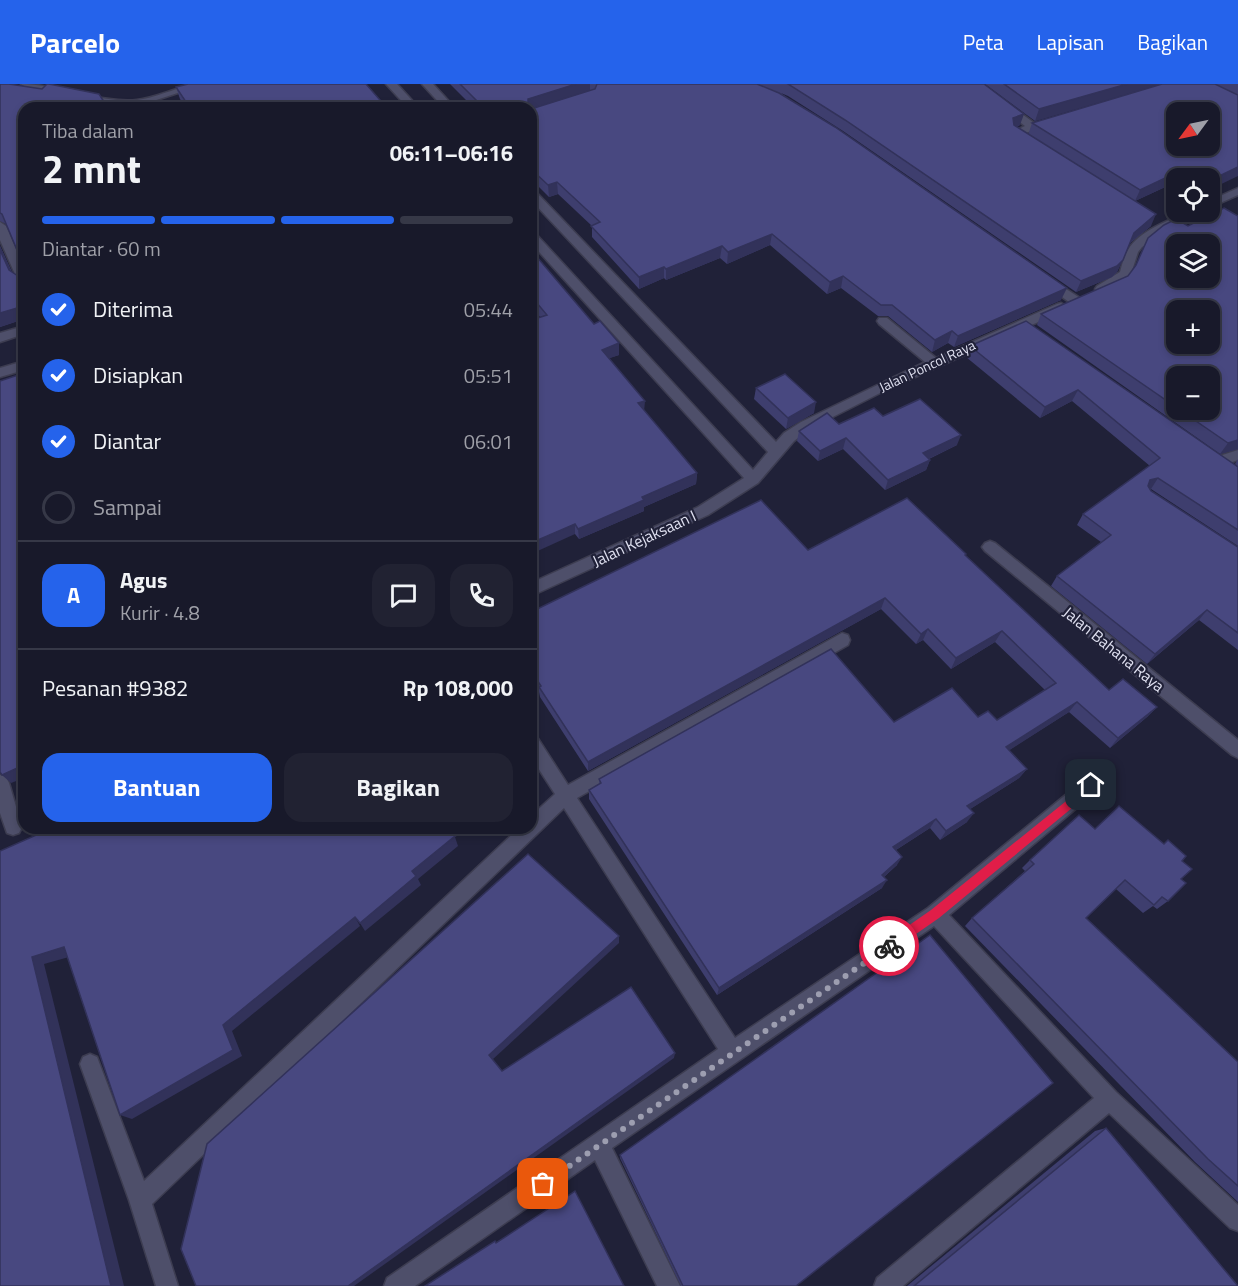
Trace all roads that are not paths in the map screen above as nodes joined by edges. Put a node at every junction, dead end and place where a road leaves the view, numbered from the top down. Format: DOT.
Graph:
graph roads {
  1 [pos="26,84"];
  2 [pos="200,84"];
  3 [pos="391,84"];
  4 [pos="427,84"];
  5 [pos="974,84"];
  6 [pos="116,102"];
  7 [pos="149,102"];
  8 [pos="404,102"];
  9 [pos="444,102"];
  10 [pos="1047,122"];
  11 [pos="1033,127"];
  12 [pos="1035,145"];
  13 [pos="1238,191"];
  14 [pos="537,199"];
  15 [pos="1220,200"];
  16 [pos="1166,221"];
  17 [pos="0,226"];
  18 [pos="537,243"];
  19 [pos="18,267"];
  20 [pos="1039,274"];
  21 [pos="1076,301"];
  22 [pos="883,321"];
  23 [pos="1022,323"];
  24 [pos="18,332"];
  25 [pos="1041,337"];
  26 [pos="0,338"];
  27 [pos="934,363"];
  28 [pos="18,367"];
  29 [pos="0,373"];
  30 [pos="1203,451"];
  31 [pos="777,452"];
  32 [pos="1238,455"];
  33 [pos="753,479"];
  34 [pos="990,547"];
  35 [pos="537,587"];
  36 [pos="842,640"];
  37 [pos="1238,750"];
  38 [pos="537,751"];
  39 [pos="0,783"];
  40 [pos="1091,785"];
  41 [pos="566,795"];
  42 [pos="537,823"];
  43 [pos="12,827"];
  44 [pos="525,834"];
  45 [pos="935,914"];
  46 [pos="732,1052"];
  47 [pos="90,1064"];
  48 [pos="1109,1099"];
  49 [pos="598,1146"];
  50 [pos="140,1200"];
  51 [pos="1238,1221"];
  52 [pos="166,1286"];
  53 [pos="395,1286"];
  54 [pos="669,1286"];
  55 [pos="885,1286"];
  1 -- 6 [label="street"];
  2 -- 7 [label="street"];
  3 -- 8 [label="street"];
  4 -- 9 [label="street"];
  5 -- 11 [label="street"];
  10 -- 11 [label="street"];
  11 -- 12 [label="street"];
  13 -- 15 [label="street"];
  14 -- 31 [label="street"];
  16 -- 21 [label="street, Jalan Poncol Raya"];
  17 -- 19 [label="street"];
  18 -- 33 [label="street"];
  20 -- 21 [label="street"];
  21 -- 23 [label="street, Jalan Poncol Raya"];
  22 -- 27 [label="street"];
  23 -- 25 [label="street"];
  23 -- 27 [label="street, Jalan Poncol Raya"];
  24 -- 26 [label="street"];
  27 -- 31 [label="street, Jalan Poncol Raya"];
  28 -- 29 [label="street"];
  30 -- 32 [label="street"];
  31 -- 33 [label="street, Jalan Poncol Raya"];
  33 -- 35 [label="street, Jalan Kejaksaan I"];
  34 -- 37 [label="street, Jalan Bahana Raya"];
  36 -- 41 [label="street"];
  38 -- 41 [label="street"];
  39 -- 43 [label="street"];
  40 -- 45 [label="street"];
  41 -- 42 [label="street"];
  41 -- 46 [label="street"];
  44 -- 50 [label="street"];
  45 -- 46 [label="street"];
  45 -- 48 [label="street"];
  46 -- 49 [label="street"];
  47 -- 50 [label="street"];
  48 -- 51 [label="street"];
  48 -- 55 [label="street"];
  49 -- 53 [label="street"];
  49 -- 54 [label="street"];
  50 -- 52 [label="street"];
}
